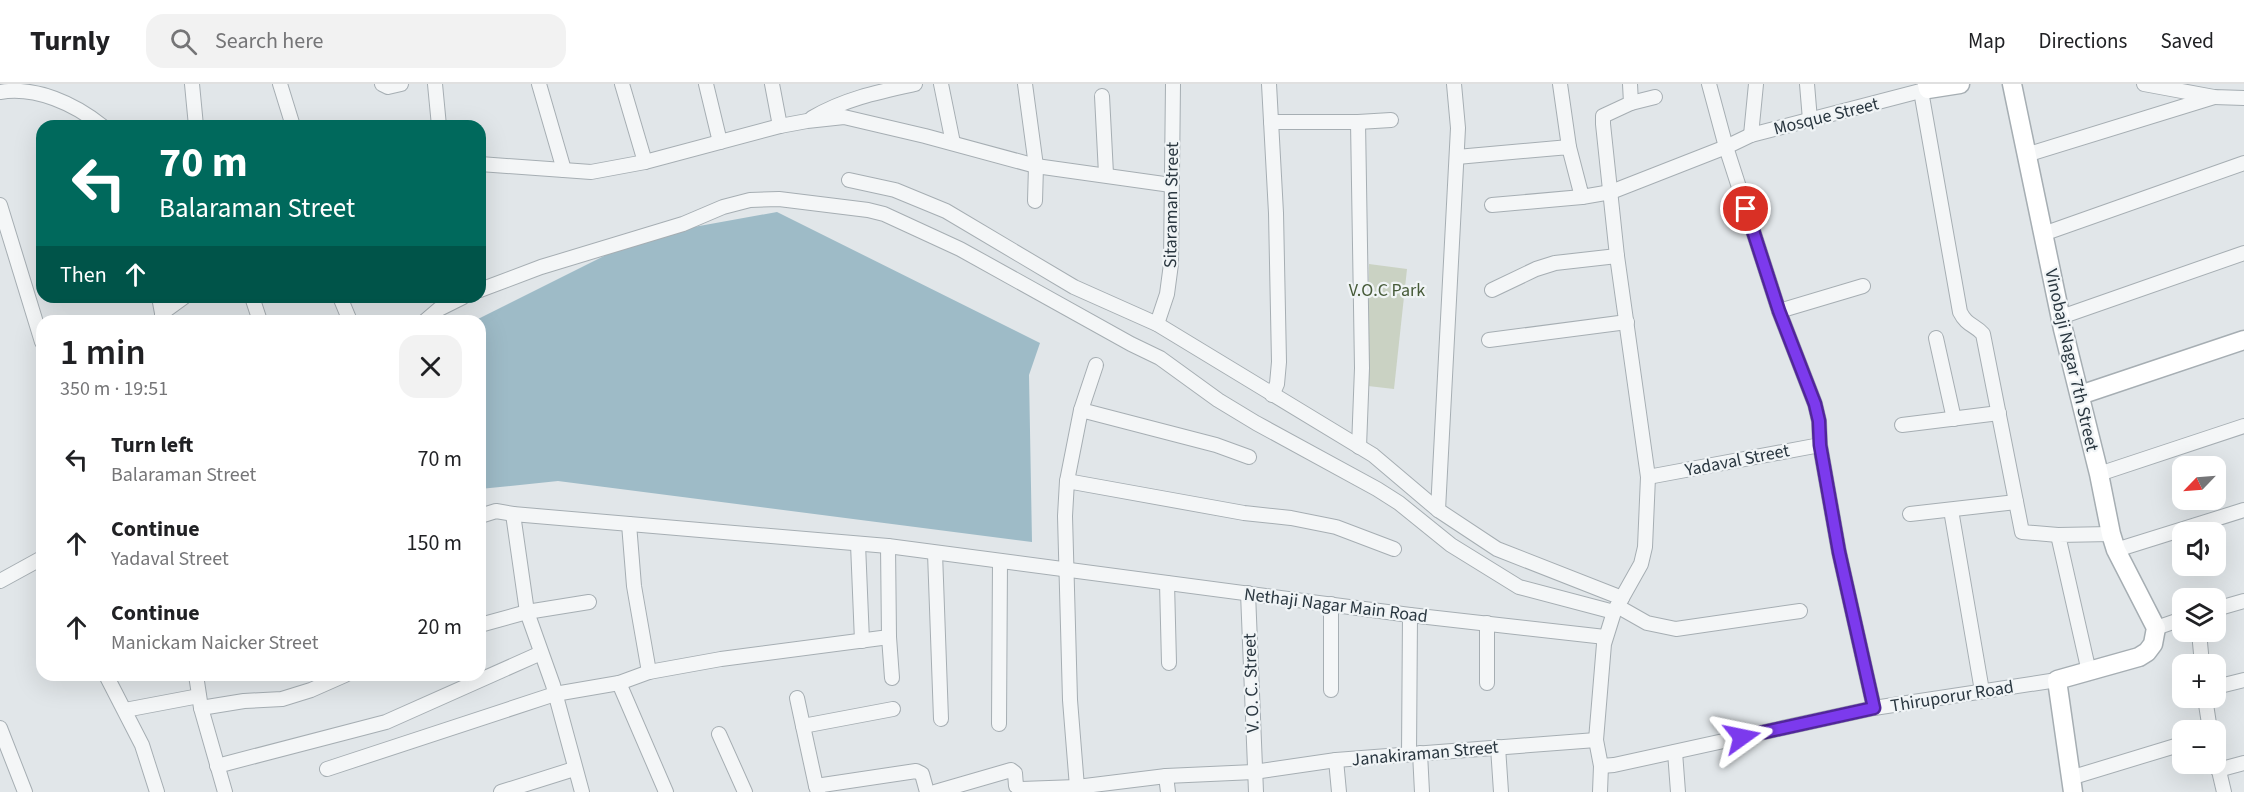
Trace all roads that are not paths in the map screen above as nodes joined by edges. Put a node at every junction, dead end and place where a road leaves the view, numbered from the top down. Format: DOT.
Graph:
graph roads {
  1 [pos="192,84"];
  2 [pos="280,84"];
  3 [pos="382,84"];
  4 [pos="401,84"];
  5 [pos="435,84"];
  6 [pos="539,84"];
  7 [pos="622,84"];
  8 [pos="706,84"];
  9 [pos="772,84"];
  10 [pos="915,84"];
  11 [pos="941,84"];
  12 [pos="1025,84"];
  13 [pos="1173,84"];
  14 [pos="1269,84"];
  15 [pos="1454,84"];
  16 [pos="1560,84"];
  17 [pos="1630,84"];
  18 [pos="1708,84"];
  19 [pos="1756,84"];
  20 [pos="1807,84"];
  21 [pos="1960,84"];
  22 [pos="2012,84"];
  23 [pos="2144,84"];
  24 [pos="1926,88"];
  25 [pos="0,92"];
  26 [pos="1102,96"];
  27 [pos="2214,96"];
  28 [pos="1655,97"];
  29 [pos="2244,98"];
  30 [pos="1631,103"];
  31 [pos="94,120"];
  32 [pos="195,120"];
  33 [pos="291,120"];
  34 [pos="438,120"];
  35 [pos="1391,120"];
  36 [pos="1810,120"];
  37 [pos="807,121"];
  38 [pos="1272,122"];
  39 [pos="1358,122"];
  40 [pos="780,126"];
  41 [pos="1751,135"];
  42 [pos="720,142"];
  43 [pos="953,143"];
  44 [pos="1569,147"];
  45 [pos="1726,147"];
  46 [pos="2026,155"];
  47 [pos="1457,157"];
  48 [pos="645,162"];
  49 [pos="486,164"];
  50 [pos="2244,164"];
  51 [pos="1036,166"];
  52 [pos="564,170"];
  53 [pos="1106,174"];
  54 [pos="849,180"];
  55 [pos="1171,185"];
  56 [pos="1611,192"];
  57 [pos="1582,197"];
  58 [pos="1035,201"];
  59 [pos="0,205"];
  60 [pos="1492,205"];
  61 [pos="2043,234"];
  62 [pos="2244,254"];
  63 [pos="1617,256"];
  64 [pos="1863,286"];
  65 [pos="486,288"];
  66 [pos="1492,290"];
  67 [pos="177,303"];
  68 [pos="451,303"];
  69 [pos="1779,311"];
  70 [pos="164,315"];
  71 [pos="432,315"];
  72 [pos="2061,317"];
  73 [pos="36,322"];
  74 [pos="1627,322"];
  75 [pos="1157,324"];
  76 [pos="1936,338"];
  77 [pos="1489,340"];
  78 [pos="2244,340"];
  79 [pos="1096,365"];
  80 [pos="1272,395"];
  81 [pos="2080,395"];
  82 [pos="1081,410"];
  83 [pos="1999,413"];
  84 [pos="1954,419"];
  85 [pos="1902,425"];
  86 [pos="2244,426"];
  87 [pos="1820,445"];
  88 [pos="1359,447"];
  89 [pos="1250,457"];
  90 [pos="2099,474"];
  91 [pos="1648,477"];
  92 [pos="1067,481"];
  93 [pos="2016,502"];
  94 [pos="1438,510"];
  95 [pos="1952,510"];
  96 [pos="2244,510"];
  97 [pos="486,514"];
  98 [pos="513,514"];
  99 [pos="1910,514"];
  100 [pos="629,524"];
  101 [pos="2058,535"];
  102 [pos="2114,542"];
  103 [pos="858,544"];
  104 [pos="888,546"];
  105 [pos="1394,549"];
  106 [pos="935,553"];
  107 [pos="36,561"];
  108 [pos="1000,561"];
  109 [pos="1066,570"];
  110 [pos="0,580"];
  111 [pos="1167,583"];
  112 [pos="1248,593"];
  113 [pos="2244,601"];
  114 [pos="589,602"];
  115 [pos="1331,604"];
  116 [pos="1618,605"];
  117 [pos="2226,606"];
  118 [pos="1800,611"];
  119 [pos="527,612"];
  120 [pos="1410,615"];
  121 [pos="2172,622"];
  122 [pos="486,623"];
  123 [pos="1487,623"];
  124 [pos="2156,628"];
  125 [pos="889,638"];
  126 [pos="1605,638"];
  127 [pos="862,641"];
  128 [pos="541,653"];
  129 [pos="1169,663"];
  130 [pos="649,672"];
  131 [pos="2089,672"];
  132 [pos="486,677"];
  133 [pos="892,678"];
  134 [pos="2057,680"];
  135 [pos="2244,680"];
  136 [pos="109,681"];
  137 [pos="197,681"];
  138 [pos="331,681"];
  139 [pos="478,681"];
  140 [pos="619,683"];
  141 [pos="1487,683"];
  142 [pos="2226,684"];
  143 [pos="1331,690"];
  144 [pos="1982,691"];
  145 [pos="555,694"];
  146 [pos="797,698"];
  147 [pos="200,702"];
  148 [pos="1874,708"];
  149 [pos="893,709"];
  150 [pos="125,710"];
  151 [pos="940,718"];
  152 [pos="999,724"];
  153 [pos="803,726"];
  154 [pos="0,728"];
  155 [pos="719,734"];
  156 [pos="1596,740"];
  157 [pos="1498,747"];
  158 [pos="2172,748"];
  159 [pos="1676,752"];
  160 [pos="1414,753"];
  161 [pos="1336,760"];
  162 [pos="2244,763"];
  163 [pos="2226,764"];
  164 [pos="218,765"];
  165 [pos="1601,765"];
  166 [pos="327,769"];
  167 [pos="574,769"];
  168 [pos="1254,772"];
  169 [pos="2220,774"];
  170 [pos="1166,776"];
  171 [pos="2072,785"];
  172 [pos="1077,787"];
  173 [pos="1096,788"];
  174 [pos="817,789"];
  175 [pos="26,792"];
  176 [pos="157,792"];
  177 [pos="225,792"];
  178 [pos="501,792"];
  179 [pos="582,792"];
  180 [pos="666,792"];
  181 [pos="745,792"];
  182 [pos="927,792"];
  183 [pos="935,792"];
  184 [pos="1168,792"];
  185 [pos="1256,792"];
  186 [pos="1339,792"];
  187 [pos="1422,792"];
  188 [pos="1502,792"];
  189 [pos="1600,792"];
  190 [pos="1678,792"];
  191 [pos="2224,792"];
  1 -- 32 [label="street"];
  2 -- 33 [label="street"];
  3 -- 4 [label="street"];
  5 -- 34 [label="street"];
  6 -- 52 [label="street"];
  7 -- 48 [label="street"];
  8 -- 42 [label="street"];
  9 -- 40 [label="street"];
  10 -- 37 [label="street"];
  11 -- 43 [label="street"];
  12 -- 51 [label="street"];
  13 -- 55 [label="street, Sitaraman Street"];
  14 -- 38 [label="street"];
  15 -- 47 [label="street"];
  16 -- 44 [label="street"];
  17 -- 30 [label="street"];
  18 -- 45 [label="street"];
  19 -- 41 [label="street"];
  20 -- 36 [label="street"];
  21 -- 24 [label="street"];
  22 -- 46 [label="street, Vinobaji Nagar 7th Street"];
  23 -- 27 [label="street"];
  24 -- 36 [label="street, Mosque Street"];
  24 -- 83 [label="street"];
  25 -- 31 [label="street"];
  26 -- 53 [label="street"];
  27 -- 29 [label="street"];
  27 -- 46 [label="street"];
  28 -- 30 [label="street"];
  30 -- 56 [label="street"];
  35 -- 39 [label="street"];
  36 -- 41 [label="street, Mosque Street"];
  37 -- 40 [label="street"];
  37 -- 43 [label="street"];
  38 -- 39 [label="street"];
  38 -- 80 [label="street"];
  39 -- 88 [label="street"];
  40 -- 42 [label="street"];
  41 -- 45 [label="street, Mosque Street"];
  42 -- 48 [label="street"];
  43 -- 51 [label="street"];
  44 -- 47 [label="street"];
  44 -- 57 [label="street"];
  45 -- 56 [label="street, Mosque Street"];
  45 -- 69 [label="street"];
  46 -- 61 [label="street, Vinobaji Nagar 7th Street"];
  47 -- 94 [label="street"];
  48 -- 52 [label="street"];
  49 -- 52 [label="street"];
  50 -- 61 [label="street"];
  51 -- 53 [label="street"];
  51 -- 58 [label="street"];
  53 -- 55 [label="street"];
  54 -- 75 [label="street"];
  55 -- 75 [label="street, Sitaraman Street"];
  56 -- 57 [label="street, Mosque Street"];
  56 -- 63 [label="street"];
  57 -- 60 [label="street, Mosque Street"];
  59 -- 73 [label="street"];
  61 -- 72 [label="street, Vinobaji Nagar 7th Street"];
  62 -- 72 [label="street"];
  63 -- 66 [label="street"];
  63 -- 74 [label="street"];
  64 -- 69 [label="street"];
  65 -- 116 [label="street"];
  67 -- 70 [label="street"];
  68 -- 71 [label="street"];
  69 -- 87 [label="street"];
  72 -- 81 [label="street, Vinobaji Nagar 7th Street"];
  74 -- 77 [label="street"];
  74 -- 91 [label="street"];
  75 -- 80 [label="street"];
  76 -- 84 [label="street"];
  78 -- 81 [label="street"];
  79 -- 82 [label="street"];
  80 -- 88 [label="street"];
  81 -- 90 [label="street, Vinobaji Nagar 7th Street"];
  82 -- 89 [label="street"];
  82 -- 92 [label="street"];
  83 -- 84 [label="street"];
  83 -- 93 [label="street"];
  84 -- 85 [label="street"];
  86 -- 90 [label="street"];
  87 -- 91 [label="street, Yadaval Street"];
  87 -- 148 [label="street"];
  88 -- 94 [label="street"];
  90 -- 102 [label="street, Vinobaji Nagar 7th Street"];
  91 -- 116 [label="street"];
  92 -- 105 [label="street"];
  92 -- 109 [label="street"];
  93 -- 95 [label="street"];
  93 -- 101 [label="street"];
  94 -- 116 [label="street"];
  95 -- 99 [label="street"];
  95 -- 144 [label="street"];
  96 -- 102 [label="street"];
  97 -- 98 [label="street, Nethaji Nagar Main Road"];
  98 -- 100 [label="street, Nethaji Nagar Main Road"];
  98 -- 119 [label="street"];
  100 -- 103 [label="street, Nethaji Nagar Main Road"];
  100 -- 130 [label="street"];
  101 -- 102 [label="street"];
  101 -- 131 [label="street"];
  102 -- 124 [label="street, Vinobaji Nagar 7th Street"];
  103 -- 104 [label="street, Nethaji Nagar Main Road"];
  103 -- 127 [label="street"];
  104 -- 106 [label="street, Nethaji Nagar Main Road"];
  104 -- 125 [label="street"];
  106 -- 108 [label="street, Nethaji Nagar Main Road"];
  106 -- 151 [label="street"];
  107 -- 110 [label="street"];
  108 -- 109 [label="street, Nethaji Nagar Main Road"];
  108 -- 152 [label="street"];
  109 -- 111 [label="street, Nethaji Nagar Main Road"];
  109 -- 172 [label="street"];
  111 -- 112 [label="street, Nethaji Nagar Main Road"];
  111 -- 129 [label="street"];
  112 -- 115 [label="street, Nethaji Nagar Main Road"];
  112 -- 168 [label="street, V. O. C. Street"];
  113 -- 117 [label="street"];
  114 -- 119 [label="street"];
  115 -- 120 [label="street, Nethaji Nagar Main Road"];
  115 -- 143 [label="street"];
  116 -- 118 [label="street"];
  116 -- 126 [label="street"];
  119 -- 122 [label="street"];
  119 -- 128 [label="street"];
  120 -- 123 [label="street, Nethaji Nagar Main Road"];
  120 -- 160 [label="street"];
  121 -- 124 [label="street"];
  123 -- 126 [label="street, Nethaji Nagar Main Road"];
  123 -- 141 [label="street"];
  124 -- 131 [label="street"];
  125 -- 127 [label="street"];
  125 -- 133 [label="street"];
  126 -- 156 [label="street"];
  127 -- 130 [label="street"];
  128 -- 132 [label="street"];
  128 -- 145 [label="street"];
  130 -- 140 [label="street"];
  131 -- 134 [label="street"];
  134 -- 144 [label="street, Thiruporur Road"];
  134 -- 171 [label="street"];
  135 -- 142 [label="street"];
  136 -- 150 [label="street"];
  137 -- 147 [label="street"];
  138 -- 147 [label="street"];
  139 -- 164 [label="street"];
  140 -- 145 [label="street"];
  140 -- 180 [label="street"];
  144 -- 148 [label="street, Thiruporur Road"];
  145 -- 166 [label="street"];
  145 -- 167 [label="street"];
  146 -- 153 [label="street"];
  147 -- 150 [label="street"];
  147 -- 164 [label="street"];
  148 -- 159 [label="street, Thiruporur Road"];
  149 -- 153 [label="street"];
  150 -- 176 [label="street"];
  153 -- 174 [label="street"];
  154 -- 175 [label="street"];
  155 -- 181 [label="street"];
  156 -- 157 [label="street, Janakiraman Street"];
  156 -- 165 [label="street"];
  157 -- 160 [label="street, Janakiraman Street"];
  157 -- 188 [label="street"];
  158 -- 171 [label="street"];
  159 -- 165 [label="street, Thiruporur Road"];
  159 -- 190 [label="street"];
  160 -- 161 [label="street, Janakiraman Street"];
  160 -- 187 [label="street"];
  161 -- 168 [label="street, Janakiraman Street"];
  161 -- 186 [label="street"];
  162 -- 163 [label="street"];
  164 -- 177 [label="street"];
  165 -- 189 [label="street"];
  167 -- 178 [label="street"];
  167 -- 179 [label="street"];
  168 -- 170 [label="street, Janakiraman Street"];
  168 -- 185 [label="street, V. O. C. Street"];
  169 -- 191 [label="street"];
  170 -- 173 [label="street, Janakiraman Street"];
  170 -- 184 [label="street"];
  172 -- 173 [label="street, Janakiraman Street"];
  172 -- 183 [label="street, Janakiraman Street"];
  174 -- 182 [label="street"];
}
